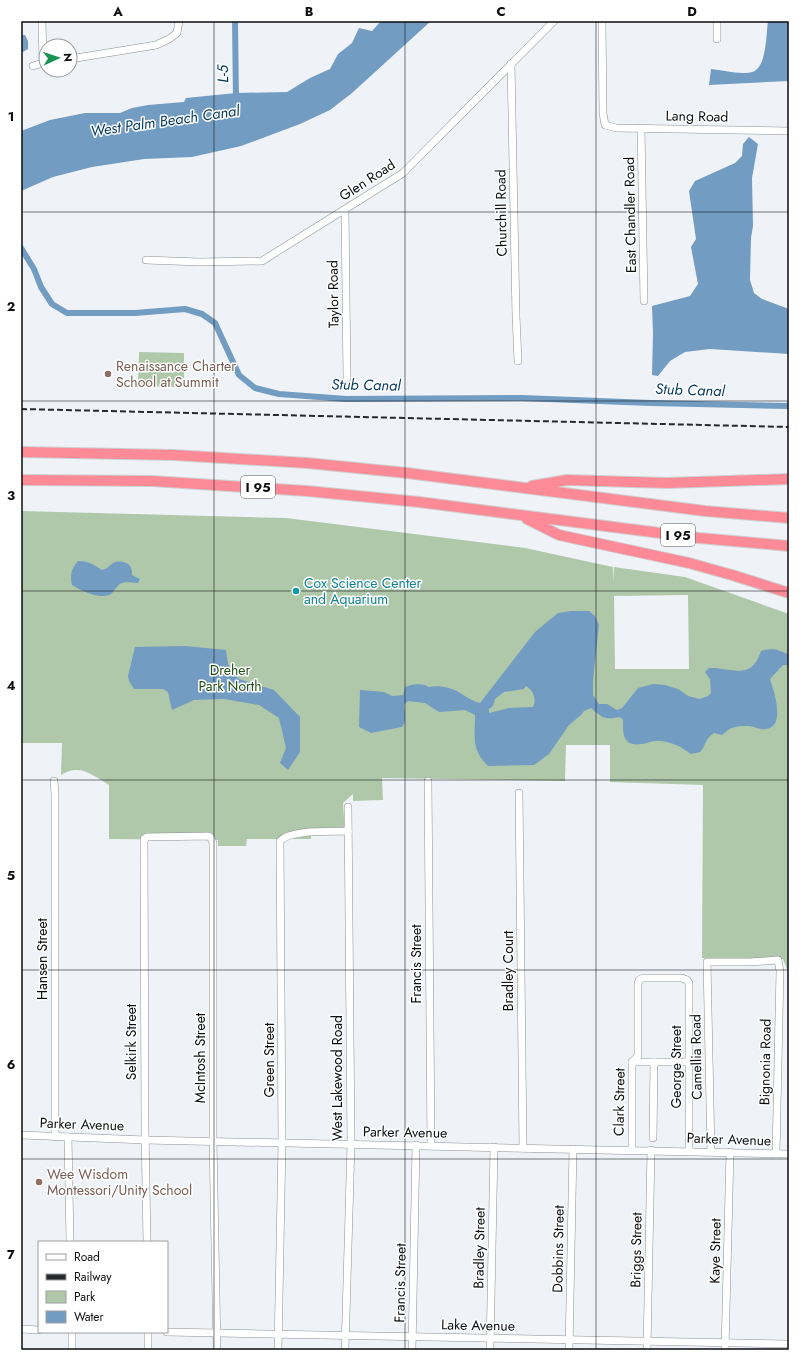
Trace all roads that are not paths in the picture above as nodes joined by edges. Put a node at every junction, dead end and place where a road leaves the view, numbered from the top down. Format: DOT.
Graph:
graph roads {
  1 [pos="42,21"];
  2 [pos="179,21"];
  3 [pos="554,21"];
  4 [pos="602,21"];
  5 [pos="717,21"];
  6 [pos="43,38"];
  7 [pos="717,39"];
  8 [pos="78,58"];
  9 [pos="38,64"];
  10 [pos="511,64"];
  11 [pos="33,66"];
  12 [pos="641,128"];
  13 [pos="789,131"];
  14 [pos="345,210"];
  15 [pos="146,260"];
  16 [pos="644,301"];
  17 [pos="518,361"];
  18 [pos="347,378"];
  19 [pos="21,452"];
  20 [pos="789,479"];
  21 [pos="21,480"];
  22 [pos="522,488"];
  23 [pos="520,515"];
  24 [pos="789,518"];
  25 [pos="789,546"];
  26 [pos="789,594"];
  27 [pos="54,781"];
  28 [pos="428,781"];
  29 [pos="520,793"];
  30 [pos="348,807"];
  31 [pos="348,831"];
  32 [pos="143,842"];
  33 [pos="780,971"];
  34 [pos="689,983"];
  35 [pos="632,1062"];
  36 [pos="654,1062"];
  37 [pos="689,1062"];
  38 [pos="21,1135"];
  39 [pos="55,1137"];
  40 [pos="68,1137"];
  41 [pos="654,1138"];
  42 [pos="145,1140"];
  43 [pos="213,1140"];
  44 [pos="282,1142"];
  45 [pos="351,1144"];
  46 [pos="416,1145"];
  47 [pos="431,1146"];
  48 [pos="494,1147"];
  49 [pos="522,1148"];
  50 [pos="573,1149"];
  51 [pos="632,1150"];
  52 [pos="651,1150"];
  53 [pos="689,1151"];
  54 [pos="711,1152"];
  55 [pos="730,1152"];
  56 [pos="776,1154"];
  57 [pos="789,1154"];
  58 [pos="70,1241"];
  59 [pos="147,1241"];
  60 [pos="21,1329"];
  61 [pos="38,1330"];
  62 [pos="168,1332"];
  63 [pos="72,1333"];
  64 [pos="148,1333"];
  65 [pos="217,1333"];
  66 [pos="278,1334"];
  67 [pos="345,1336"];
  68 [pos="412,1337"];
  69 [pos="490,1338"];
  70 [pos="569,1340"];
  71 [pos="647,1342"];
  72 [pos="789,1344"];
  73 [pos="725,1347"];
  74 [pos="72,1350"];
  75 [pos="148,1350"];
  76 [pos="217,1350"];
  77 [pos="278,1350"];
  78 [pos="345,1350"];
  79 [pos="412,1350"];
  80 [pos="490,1350"];
  81 [pos="568,1350"];
  82 [pos="647,1350"];
  1 -- 6 [label="street"];
  2 -- 8 [label="street"];
  3 -- 10 [label="street, Glen Road"];
  4 -- 12 [label="street, Lang Road"];
  5 -- 7 [label="street"];
  9 -- 11 [label="street"];
  10 -- 14 [label="street, Glen Road"];
  10 -- 17 [label="street, Churchill Road"];
  12 -- 13 [label="street, Lang Road"];
  12 -- 16 [label="street, East Chandler Road"];
  14 -- 15 [label="street, Glen Road"];
  14 -- 18 [label="street, Taylor Road"];
  19 -- 22 [label="highway, I 95"];
  20 -- 22 [label="highway"];
  21 -- 23 [label="highway, I 95"];
  22 -- 24 [label="highway, I 95"];
  23 -- 25 [label="highway, I 95"];
  23 -- 26 [label="highway"];
  27 -- 39 [label="street, Hansen Street"];
  28 -- 47 [label="street, Francis Street"];
  29 -- 49 [label="street, Bradley Court"];
  30 -- 31 [label="street, West Lakewood Road"];
  31 -- 44 [label="street, Green Street"];
  31 -- 45 [label="street, West Lakewood Road"];
  32 -- 42 [label="street, Selkirk Street"];
  32 -- 43 [label="street, McIntosh Street"];
  33 -- 54 [label="street, Camellia Road"];
  33 -- 56 [label="street, Bignonia Road"];
  34 -- 35 [label="street, Clark Street"];
  34 -- 37 [label="street, George Street"];
  35 -- 36 [label="street"];
  35 -- 51 [label="street, Clark Street"];
  36 -- 37 [label="street"];
  36 -- 41 [label="street"];
  37 -- 53 [label="street, George Street"];
  38 -- 39 [label="street, Parker Avenue"];
  39 -- 40 [label="street, Parker Avenue"];
  40 -- 42 [label="street, Parker Avenue"];
  40 -- 58 [label="street"];
  42 -- 43 [label="street, Parker Avenue"];
  42 -- 59 [label="street, Selkirk Street"];
  43 -- 44 [label="street, Parker Avenue"];
  43 -- 65 [label="street, McIntosh Street"];
  44 -- 45 [label="street, Parker Avenue"];
  44 -- 66 [label="street, Green Street"];
  45 -- 46 [label="street, Parker Avenue"];
  45 -- 67 [label="street, West Lakewood Road"];
  46 -- 47 [label="street, Parker Avenue"];
  46 -- 68 [label="street, Francis Street"];
  47 -- 48 [label="street, Parker Avenue"];
  48 -- 49 [label="street, Parker Avenue"];
  48 -- 69 [label="street, Bradley Street"];
  49 -- 50 [label="street, Parker Avenue"];
  50 -- 51 [label="street, Parker Avenue"];
  50 -- 70 [label="street, Dobbins Street"];
  51 -- 52 [label="street, Parker Avenue"];
  52 -- 53 [label="street, Parker Avenue"];
  52 -- 71 [label="street, Briggs Street"];
  53 -- 54 [label="street, Parker Avenue"];
  54 -- 55 [label="street, Parker Avenue"];
  55 -- 56 [label="street, Parker Avenue"];
  55 -- 73 [label="street, Kaye Street"];
  56 -- 57 [label="street, Parker Avenue"];
  60 -- 61 [label="street"];
  62 -- 65 [label="street, Lake Avenue"];
  63 -- 74 [label="street"];
  64 -- 75 [label="street"];
  65 -- 66 [label="street, Lake Avenue"];
  65 -- 76 [label="street, McIntosh Street"];
  66 -- 67 [label="street, Lake Avenue"];
  66 -- 77 [label="street, Green Street"];
  67 -- 68 [label="street, Lake Avenue"];
  67 -- 78 [label="street, West Lakewood Road"];
  68 -- 69 [label="street, Lake Avenue"];
  68 -- 79 [label="street, Francis Street"];
  69 -- 70 [label="street, Lake Avenue"];
  69 -- 80 [label="street, Bradley Street"];
  70 -- 71 [label="street, Lake Avenue"];
  70 -- 81 [label="street, Dobbins Street"];
  71 -- 73 [label="street, Lake Avenue"];
  71 -- 82 [label="street, Briggs Street"];
  72 -- 73 [label="street, Lake Avenue"];
}
